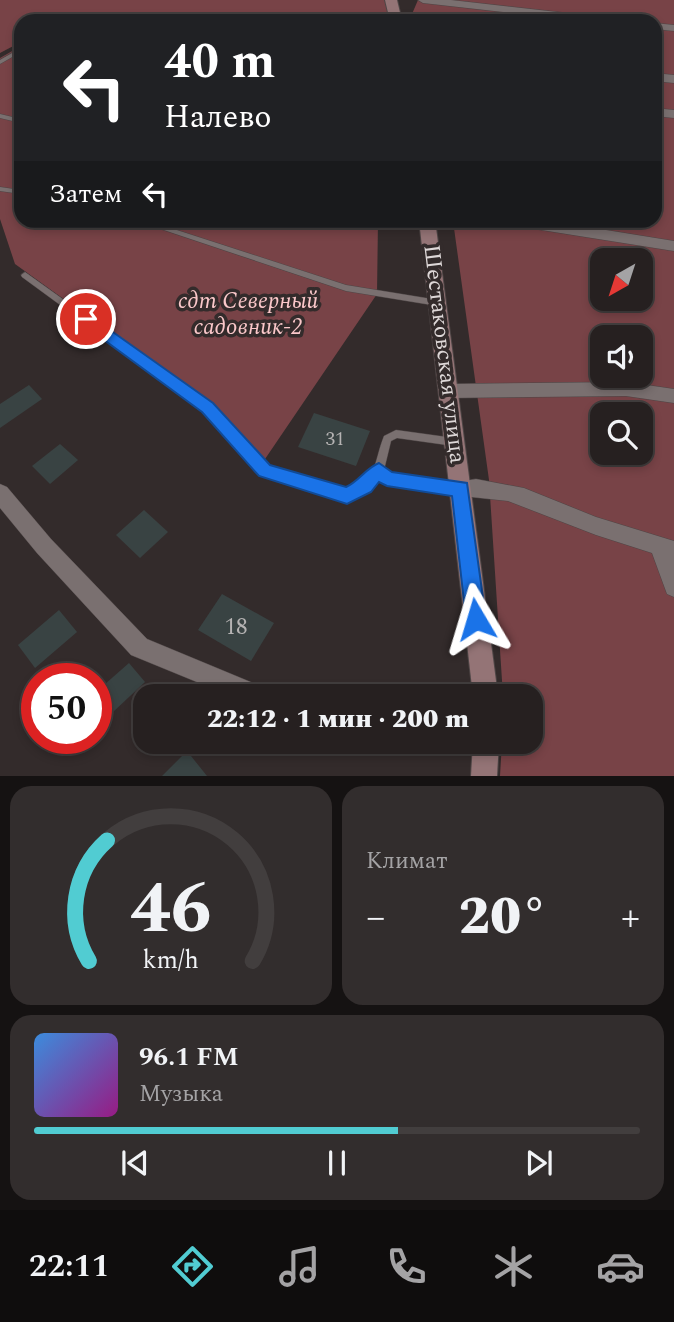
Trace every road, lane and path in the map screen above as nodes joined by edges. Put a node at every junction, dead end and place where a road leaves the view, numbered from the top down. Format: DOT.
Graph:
graph roads {
  1 [pos="423,0"];
  2 [pos="548,14"];
  3 [pos="12,56"];
  4 [pos="0,62"];
  5 [pos="162,228"];
  6 [pos="428,228"];
  7 [pos="560,228"];
  8 [pos="674,246"];
  9 [pos="26,275"];
  10 [pos="438,303"];
  11 [pos="449,391"];
  12 [pos="674,396"];
  13 [pos="455,442"];
  14 [pos="379,471"];
  15 [pos="460,489"];
  16 [pos="0,493"];
  17 [pos="667,548"];
  18 [pos="674,587"];
  19 [pos="228,684"];
  20 [pos="484,684"];
  21 [pos="485,754"];
  22 [pos="484,776"];
  1 -- 2 [label="street"];
  3 -- 4 [label="lane"];
  5 -- 10 [label="lane"];
  6 -- 10 [label="main road, Шестаковская улица"];
  7 -- 8 [label="street"];
  9 -- 14 [label="lane"];
  10 -- 11 [label="main road, Шестаковская улица"];
  11 -- 12 [label="street"];
  11 -- 13 [label="main road, Шестаковская улица"];
  13 -- 14 [label="lane"];
  13 -- 15 [label="main road, Шестаковская улица"];
  14 -- 15 [label="lane"];
  15 -- 17 [label="street"];
  15 -- 20 [label="main road, Шестаковская улица"];
  16 -- 19 [label="street"];
  17 -- 18 [label="street"];
  21 -- 22 [label="main road"];
}
